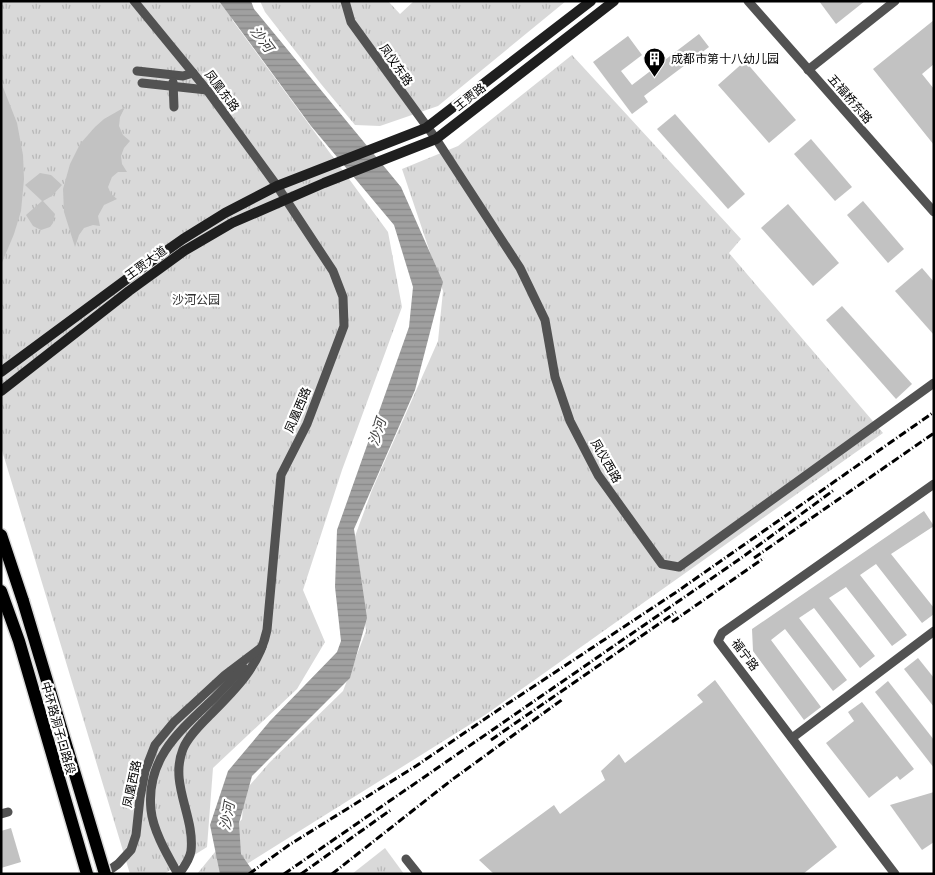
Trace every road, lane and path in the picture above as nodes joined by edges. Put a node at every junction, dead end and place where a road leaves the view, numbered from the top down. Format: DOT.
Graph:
graph roads {
  1 [pos="134,1"];
  2 [pos="345,1"];
  3 [pos="591,1"];
  4 [pos="614,1"];
  5 [pos="748,1"];
  6 [pos="895,1"];
  7 [pos="808,70"];
  8 [pos="137,71"];
  9 [pos="193,73"];
  10 [pos="173,75"];
  11 [pos="142,83"];
  12 [pos="173,86"];
  13 [pos="208,90"];
  14 [pos="174,106"];
  15 [pos="426,128"];
  16 [pos="436,140"];
  17 [pos="315,170"];
  18 [pos="324,183"];
  19 [pos="277,186"];
  20 [pos="286,200"];
  21 [pos="934,212"];
  22 [pos="1,372"];
  23 [pos="934,383"];
  24 [pos="1,391"];
  25 [pos="934,484"];
  26 [pos="1,535"];
  27 [pos="1,591"];
  28 [pos="934,631"];
  29 [pos="264,645"];
  30 [pos="792,738"];
  31 [pos="406,859"];
  32 [pos="87,874"];
  33 [pos="104,874"];
  34 [pos="178,874"];
  35 [pos="418,874"];
  36 [pos="895,874"];
  1 -- 9 [label="street, 凤凰东路"];
  2 -- 15 [label="street, 凤仪东路"];
  3 -- 15 [label="main road, 王贾路"];
  4 -- 16 [label="main road, 王贾路"];
  5 -- 7 [label="street, 五福桥东路"];
  6 -- 7 [label="street"];
  7 -- 21 [label="street, 五福桥东路"];
  8 -- 10 [label="street"];
  9 -- 10 [label="street"];
  9 -- 13 [label="street, 凤凰东路"];
  10 -- 12 [label="street"];
  11 -- 12 [label="street"];
  12 -- 13 [label="street"];
  12 -- 14 [label="street"];
  13 -- 19 [label="street, 凤凰东路"];
  15 -- 16 [label="street, 凤仪东路"];
  15 -- 17 [label="main road, 王贾路"];
  16 -- 18 [label="main road, 王贾路"];
  16 -- 23 [label="street, 凤仪西路"];
  17 -- 19 [label="main road, 王贾大道"];
  18 -- 20 [label="main road, 王贾大道"];
  19 -- 20 [label="street, 凤凰东路"];
  19 -- 22 [label="main road, 王贾大道"];
  20 -- 24 [label="main road, 王贾大道"];
  20 -- 29 [label="street, 凤凰西路"];
  25 -- 30 [label="street, 福宁路"];
  26 -- 33 [label="main road, bridge"];
  27 -- 32 [label="main road, 中环路洞子口路段"];
  28 -- 30 [label="street"];
  29 -- 33 [label="street, 凤凰西路"];
  29 -- 34 [label="street, 凤凰西路"];
  29 -- 34 [label="street, 凤凰西路"];
  30 -- 36 [label="street, 福宁路"];
  31 -- 35 [label="street"];
}
